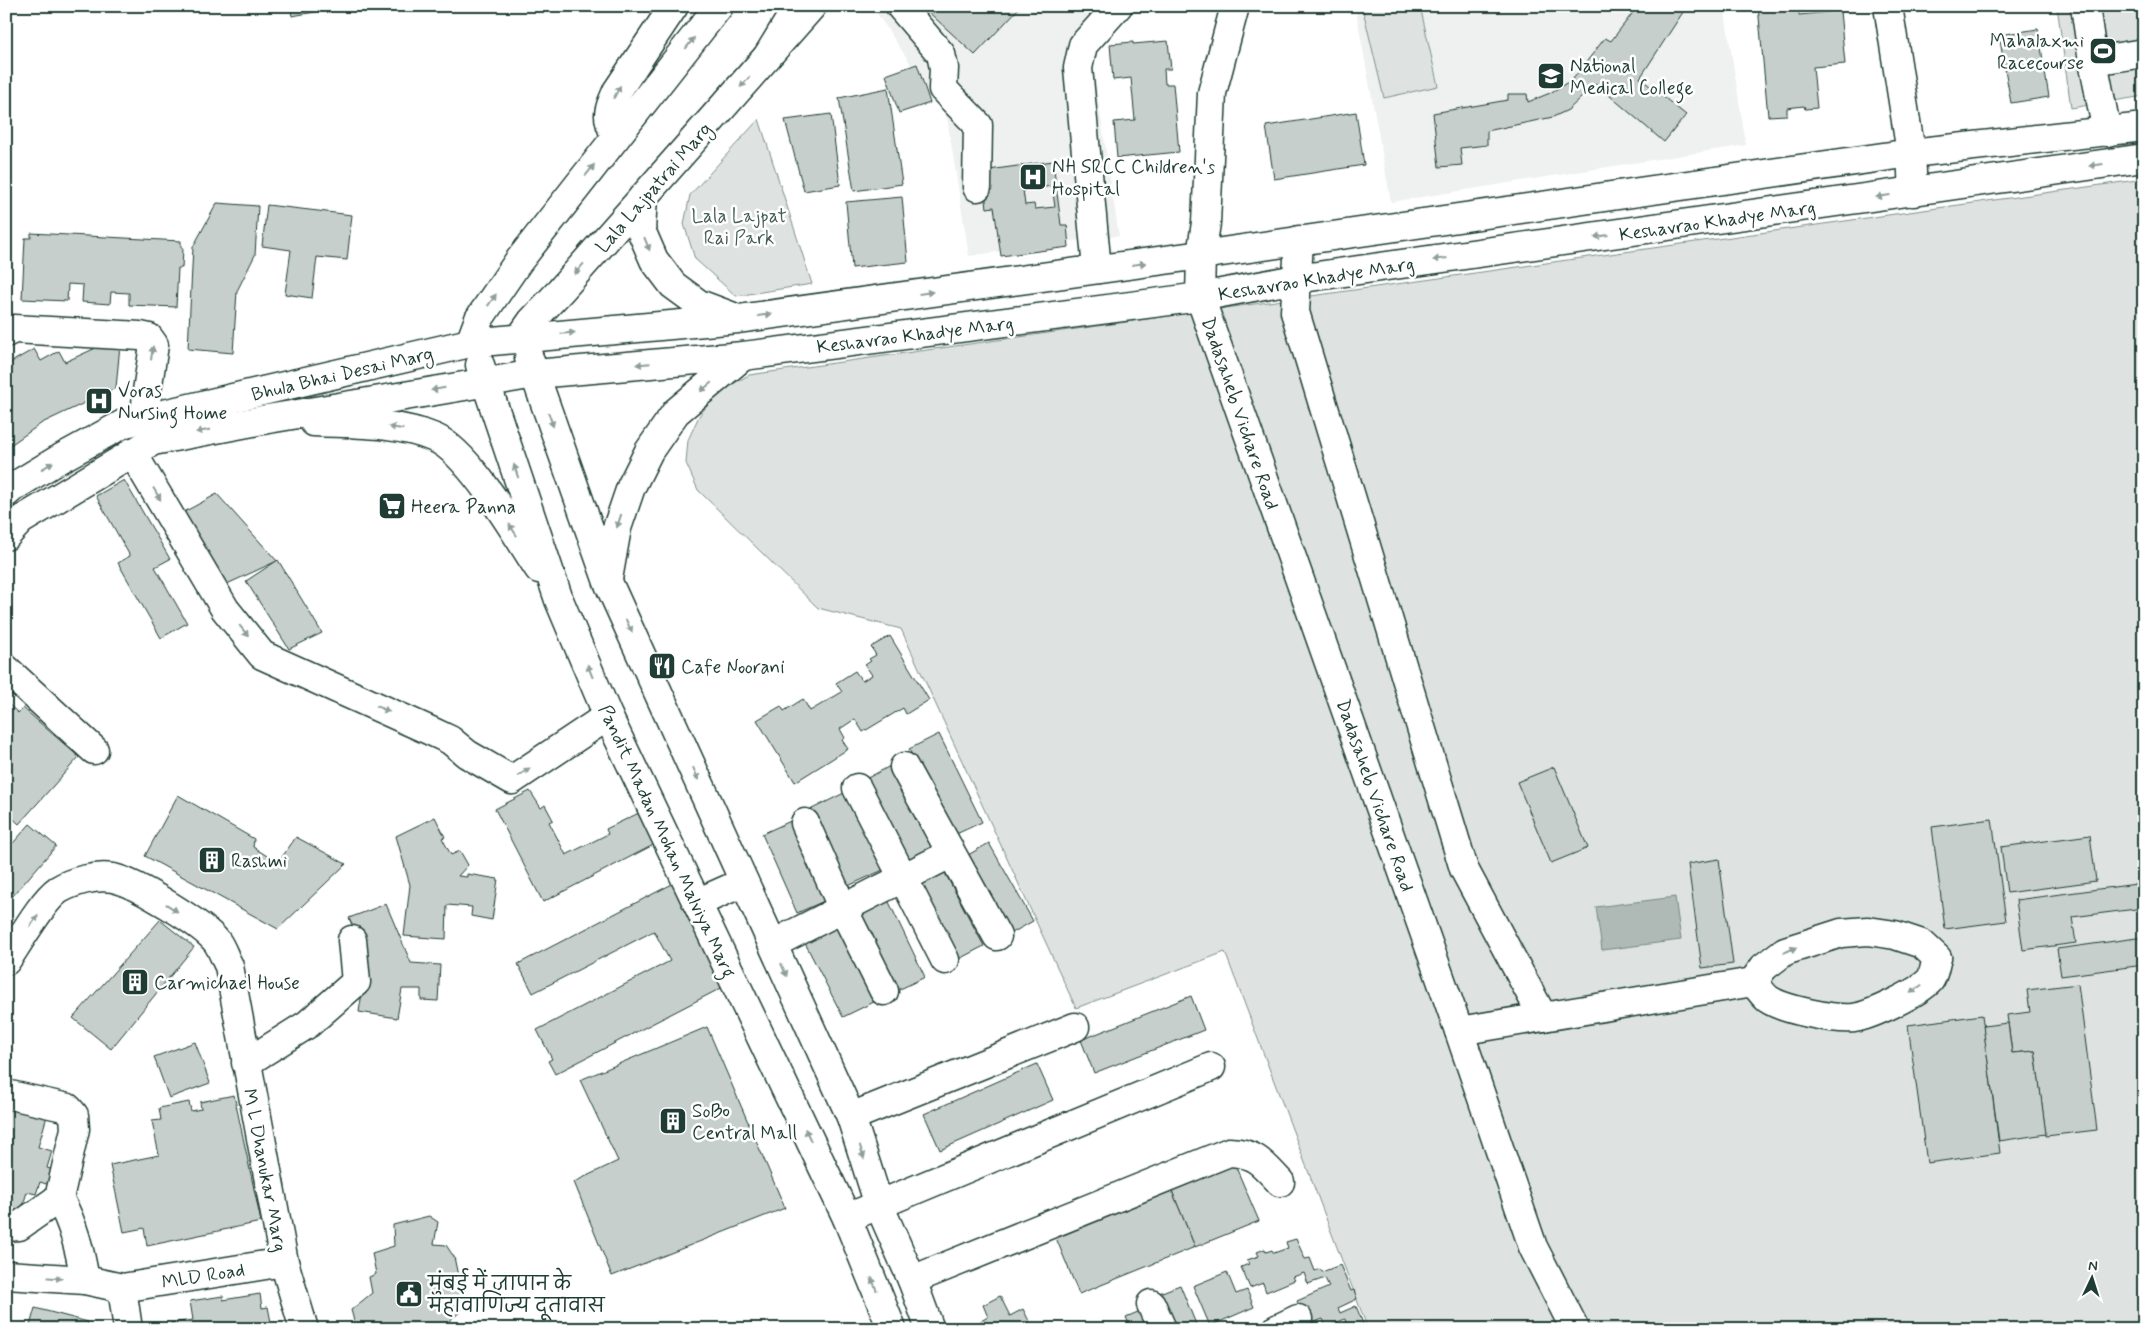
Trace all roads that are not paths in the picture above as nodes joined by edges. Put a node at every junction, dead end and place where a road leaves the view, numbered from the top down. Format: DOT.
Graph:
graph roads {
  1 [pos="674,6"];
  2 [pos="719,6"];
  3 [pos="798,6"];
  4 [pos="812,6"];
  5 [pos="900,6"];
  6 [pos="1118,6"];
  7 [pos="1235,6"];
  8 [pos="1888,6"];
  9 [pos="2085,6"];
  10 [pos="2144,53"];
  11 [pos="767,57"];
  12 [pos="2093,61"];
  13 [pos="2144,127"];
  14 [pos="2107,132"];
  15 [pos="616,137"];
  16 [pos="1911,153"];
  17 [pos="2144,158"];
  18 [pos="977,186"];
  19 [pos="1913,192"];
  20 [pos="643,197"];
  21 [pos="1299,240"];
  22 [pos="1201,255"];
  23 [pos="1097,269"];
  24 [pos="1296,279"];
  25 [pos="1200,297"];
  26 [pos="738,318"];
  27 [pos="6,333"];
  28 [pos="520,338"];
  29 [pos="470,343"];
  30 [pos="744,356"];
  31 [pos="535,374"];
  32 [pos="486,381"];
  33 [pos="145,419"];
  34 [pos="268,419"];
  35 [pos="132,452"];
  36 [pos="8,488"];
  37 [pos="6,536"];
  38 [pos="608,582"];
  39 [pos="559,600"];
  40 [pos="6,669"];
  41 [pos="608,716"];
  42 [pos="94,750"];
  43 [pos="904,767"];
  44 [pos="857,788"];
  45 [pos="805,823"];
  46 [pos="950,854"];
  47 [pos="903,878"];
  48 [pos="744,882"];
  49 [pos="697,903"];
  50 [pos="842,909"];
  51 [pos="997,936"];
  52 [pos="352,940"];
  53 [pos="773,944"];
  54 [pos="945,960"];
  55 [pos="6,961"];
  56 [pos="1753,982"];
  57 [pos="884,991"];
  58 [pos="1543,1017"];
  59 [pos="1075,1027"];
  60 [pos="1459,1031"];
  61 [pos="246,1063"];
  62 [pos="1211,1066"];
  63 [pos="6,1094"];
  64 [pos="850,1118"];
  65 [pos="1280,1182"];
  66 [pos="59,1198"];
  67 [pos="880,1205"];
  68 [pos="847,1218"];
  69 [pos="6,1227"];
  70 [pos="284,1262"];
  71 [pos="6,1275"];
  72 [pos="85,1280"];
  73 [pos="912,1280"];
  74 [pos="122,1288"];
  75 [pos="1151,1304"];
  76 [pos="128,1329"];
  77 [pos="304,1329"];
  78 [pos="892,1329"];
  79 [pos="930,1329"];
  80 [pos="1162,1329"];
  81 [pos="1575,1329"];
  15 -- 1 [label="main road, one-way"];
  15 -- 2 [label="main road, one-way"];
  3 -- 11 [label="main road"];
  4 -- 11 [label="main road, Lala Lajpatrai Marg"];
  5 -- 18 [label="main road"];
  6 -- 23 [label="main road"];
  7 -- 22 [label="main road, Dadasaheb Vichare Road"];
  8 -- 16 [label="main road"];
  9 -- 12 [label="main road"];
  10 -- 12 [label="main road"];
  11 -- 20 [label="main road, Lala Lajpatrai Marg, one-way"];
  12 -- 14 [label="main road"];
  13 -- 14 [label="main road, Keshavrao Khadye Marg"];
  14 -- 16 [label="main road, Keshavrao Khadye Marg"];
  29 -- 15 [label="main road, one-way"];
  16 -- 19 [label="main road"];
  16 -- 21 [label="main road, Keshavrao Khadye Marg"];
  17 -- 19 [label="main road, Keshavrao Khadye Marg, one-way"];
  19 -- 24 [label="main road, Keshavrao Khadye Marg, one-way"];
  20 -- 26 [label="main road, one-way"];
  20 -- 28 [label="main road, Lala Lajpatrai Marg, one-way"];
  21 -- 22 [label="main road, Keshavrao Khadye Marg"];
  21 -- 24 [label="main road"];
  23 -- 22 [label="main road, Keshavrao Khadye Marg, one-way"];
  22 -- 25 [label="main road, Dadasaheb Vichare Road"];
  26 -- 23 [label="main road, Keshavrao Khadye Marg, one-way"];
  24 -- 25 [label="main road, Keshavrao Khadye Marg"];
  24 -- 58 [label="main road"];
  25 -- 30 [label="main road, Keshavrao Khadye Marg"];
  25 -- 60 [label="main road, Dadasaheb Vichare Road"];
  28 -- 26 [label="main road, Keshavrao Khadye Marg, one-way"];
  33 -- 27 [label="main road, one-way"];
  28 -- 29 [label="main road, Bhula Bhai Desai Marg"];
  28 -- 31 [label="main road"];
  29 -- 32 [label="main road, Pandit Madan Mohan Malviya Marg"];
  29 -- 33 [label="main road, Bhula Bhai Desai Marg"];
  30 -- 31 [label="main road, Keshavrao Khadye Marg, one-way"];
  30 -- 38 [label="main road, one-way"];
  31 -- 32 [label="main road, Keshavrao Khadye Marg"];
  31 -- 38 [label="main road, one-way"];
  32 -- 34 [label="main road, Bhula Bhai Desai Marg, one-way"];
  39 -- 32 [label="main road, Pandit Madan Mohan Malviya Marg, one-way"];
  36 -- 33 [label="main road, Bhula Bhai Desai Marg, one-way"];
  34 -- 35 [label="main road, Bhula Bhai Desai Marg, one-way"];
  39 -- 34 [label="main road, one-way"];
  35 -- 37 [label="main road, Bhula Bhai Desai Marg"];
  35 -- 41 [label="main road, one-way"];
  38 -- 48 [label="main road, one-way"];
  41 -- 39 [label="main road, Pandit Madan Mohan Malviya Marg, one-way"];
  40 -- 42 [label="main road"];
  41 -- 49 [label="main road, Pandit Madan Mohan Malviya Marg"];
  43 -- 46 [label="main road"];
  44 -- 47 [label="main road"];
  45 -- 50 [label="main road"];
  46 -- 47 [label="main road"];
  46 -- 51 [label="main road"];
  47 -- 50 [label="main road"];
  47 -- 54 [label="main road"];
  48 -- 49 [label="main road"];
  48 -- 53 [label="main road"];
  68 -- 49 [label="main road, Pandit Madan Mohan Malviya Marg, one-way"];
  50 -- 53 [label="main road"];
  50 -- 57 [label="main road"];
  52 -- 61 [label="main road"];
  53 -- 64 [label="main road, one-way"];
  55 -- 61 [label="main road, M L Dhanukar Marg, one-way"];
  56 -- 56 [label="main road, one-way"];
  56 -- 58 [label="main road"];
  58 -- 60 [label="main road"];
  59 -- 64 [label="main road"];
  60 -- 81 [label="main road, Dadasaheb Vichare Road"];
  61 -- 70 [label="main road, M L Dhanukar Marg"];
  62 -- 67 [label="main road"];
  63 -- 66 [label="main road"];
  64 -- 67 [label="main road, one-way"];
  65 -- 73 [label="main road"];
  66 -- 69 [label="main road"];
  66 -- 72 [label="main road"];
  67 -- 68 [label="main road"];
  67 -- 73 [label="main road"];
  78 -- 68 [label="main road, Pandit Madan Mohan Malviya Marg, one-way"];
  70 -- 74 [label="main road, MLD Road"];
  70 -- 77 [label="main road, M L Dhanukar Marg"];
  71 -- 72 [label="main road, MLD Road, one-way"];
  72 -- 74 [label="main road, MLD Road"];
  73 -- 79 [label="main road"];
  74 -- 76 [label="main road"];
  75 -- 80 [label="main road"];
}
